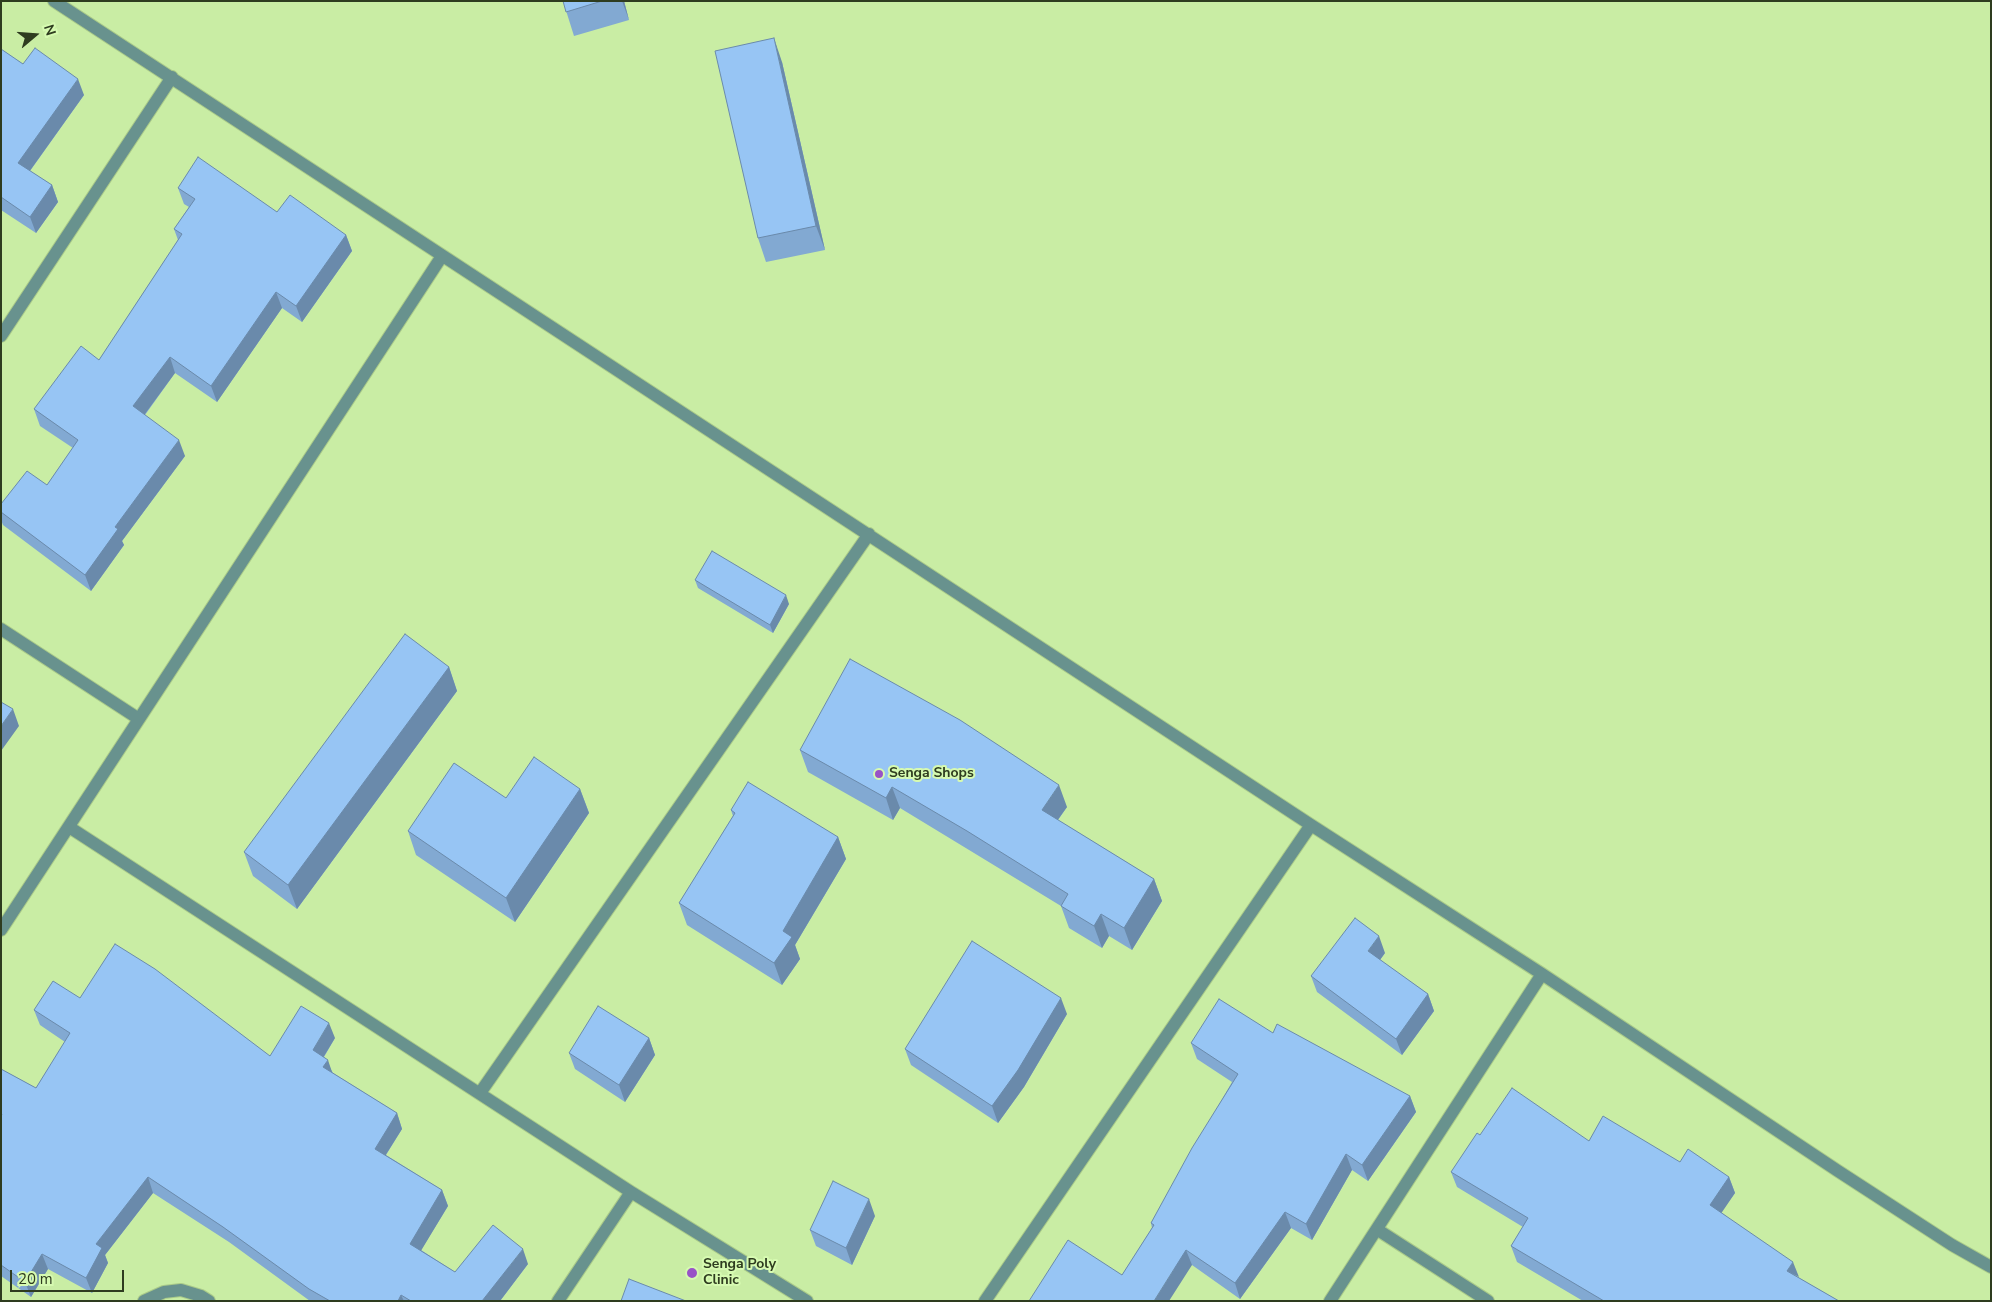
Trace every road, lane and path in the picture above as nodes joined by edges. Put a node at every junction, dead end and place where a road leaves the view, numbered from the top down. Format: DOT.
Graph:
graph roads {
  1 [pos="54,1"];
  2 [pos="172,77"];
  3 [pos="442,256"];
  4 [pos="1,336"];
  5 [pos="869,534"];
  6 [pos="1,629"];
  7 [pos="139,719"];
  8 [pos="1311,825"];
  9 [pos="69,827"];
  10 [pos="1,930"];
  11 [pos="1542,974"];
  12 [pos="480,1093"];
  13 [pos="631,1192"];
  14 [pos="1378,1230"];
  15 [pos="1991,1267"];
  16 [pos="144,1301"];
  17 [pos="210,1301"];
  18 [pos="558,1301"];
  19 [pos="807,1301"];
  20 [pos="985,1301"];
  21 [pos="1330,1301"];
  22 [pos="1488,1301"];
  1 -- 2 [label="street"];
  2 -- 3 [label="street"];
  2 -- 4 [label="street"];
  3 -- 5 [label="street"];
  3 -- 7 [label="street"];
  5 -- 8 [label="street"];
  5 -- 12 [label="street"];
  6 -- 7 [label="street"];
  7 -- 9 [label="street"];
  8 -- 11 [label="street"];
  8 -- 20 [label="street"];
  9 -- 10 [label="street"];
  9 -- 12 [label="street"];
  11 -- 14 [label="street"];
  11 -- 15 [label="street"];
  12 -- 13 [label="street"];
  13 -- 18 [label="street"];
  13 -- 19 [label="street"];
  14 -- 21 [label="street"];
  14 -- 22 [label="street"];
  16 -- 17 [label="street"];
}
